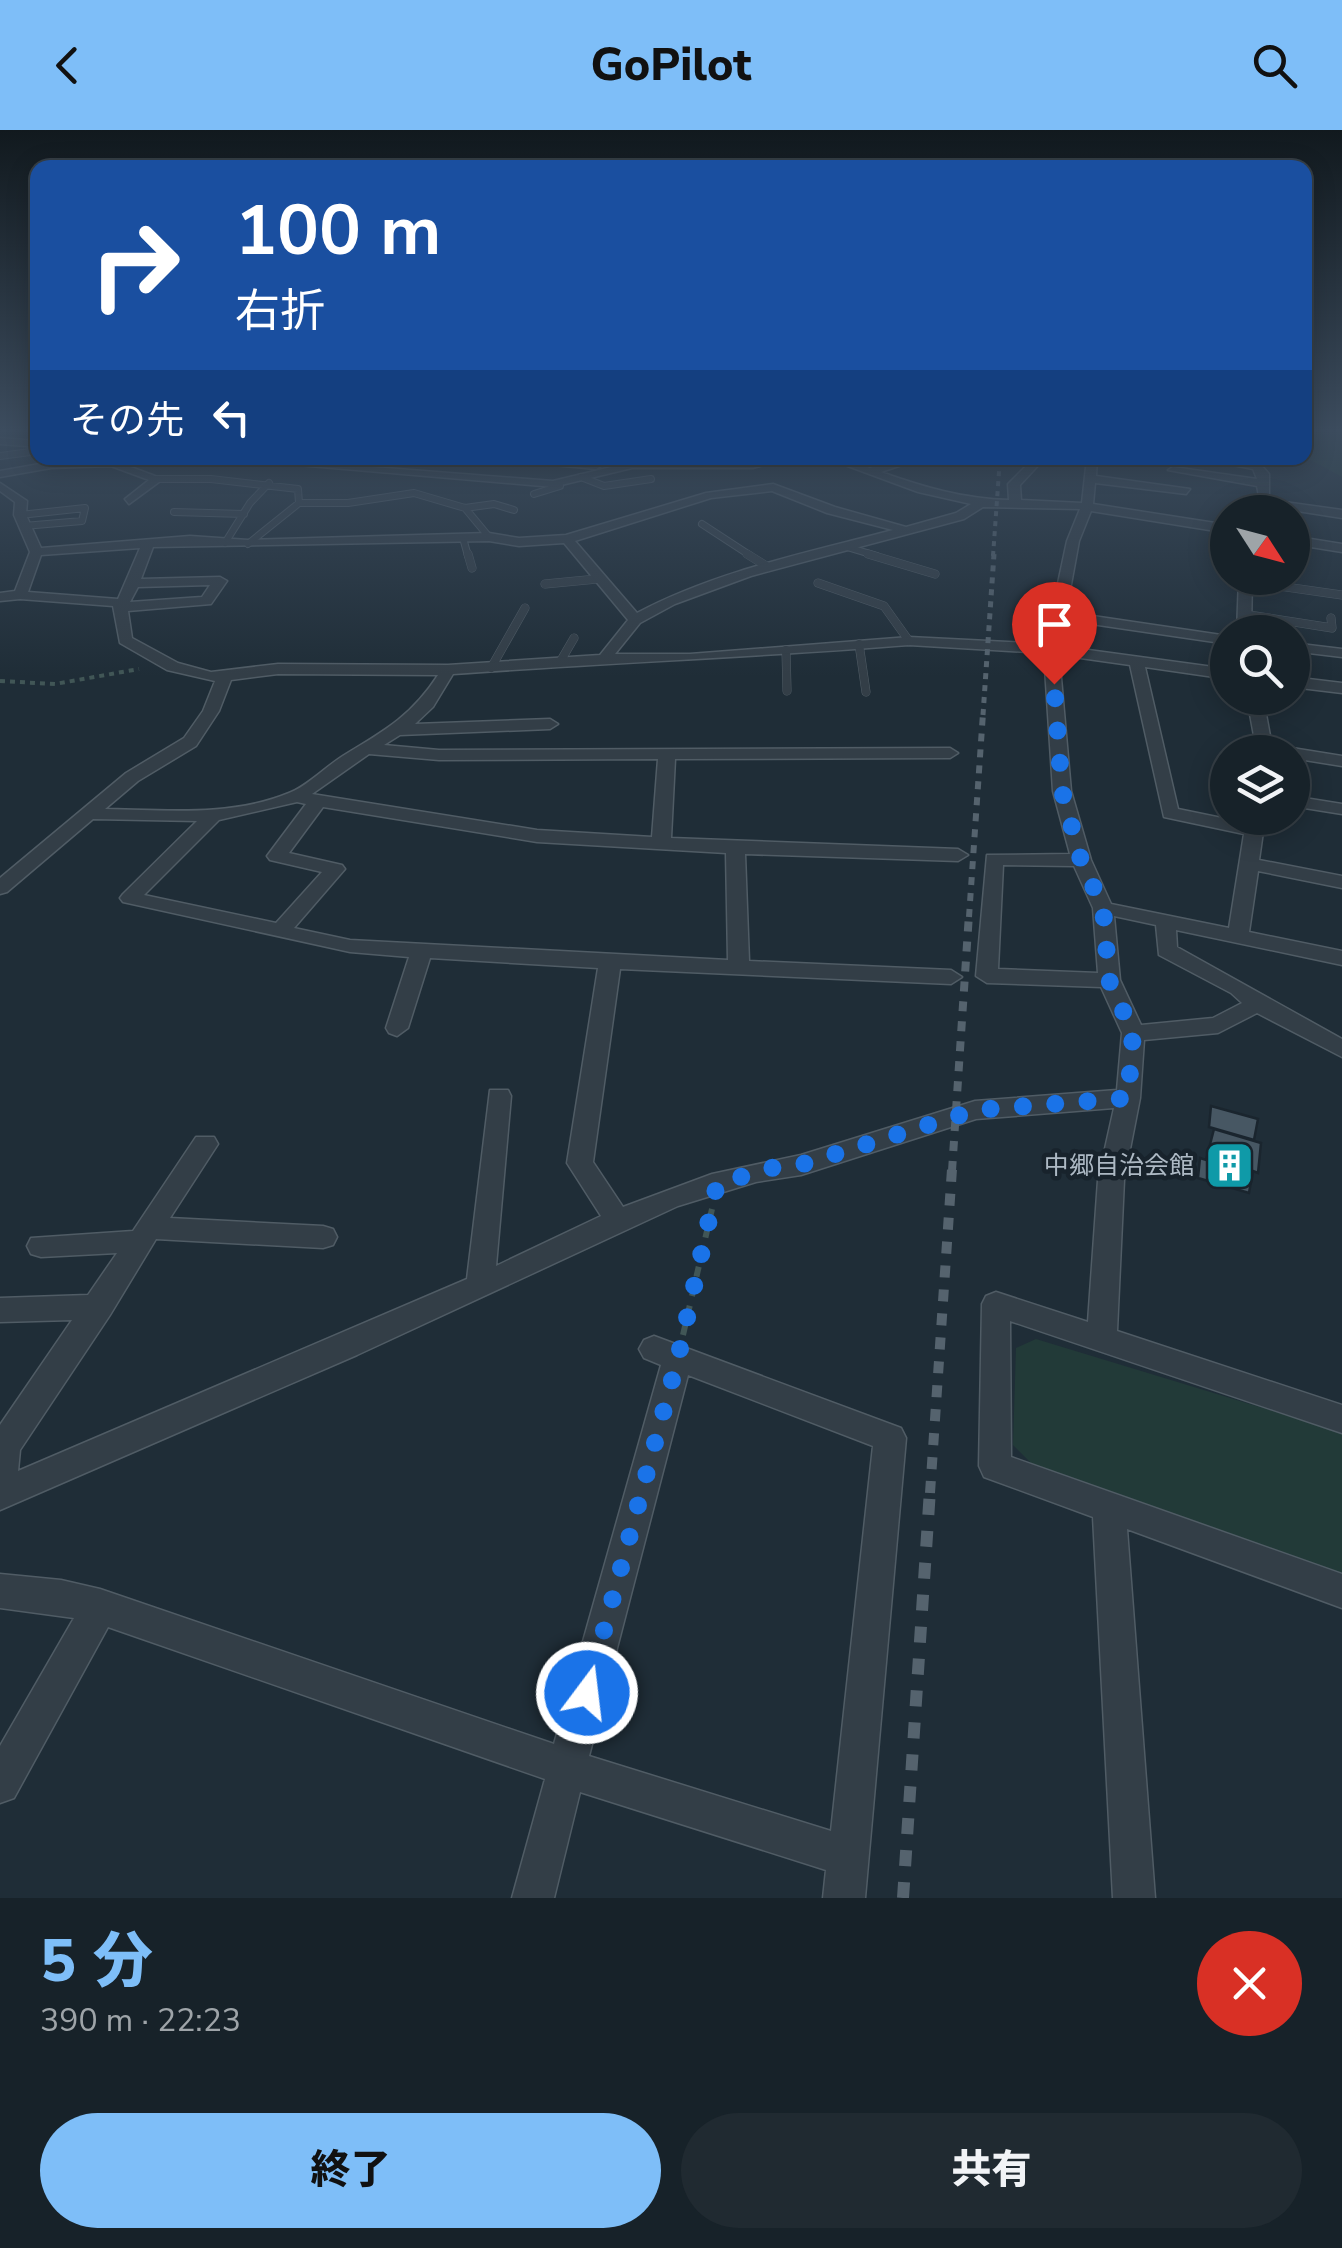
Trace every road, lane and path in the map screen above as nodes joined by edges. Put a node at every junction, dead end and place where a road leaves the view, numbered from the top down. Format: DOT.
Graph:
graph roads {
  1 [pos="21,512"];
  2 [pos="68,512"];
  3 [pos="84,512"];
  4 [pos="174,512"];
  5 [pos="246,512"];
  6 [pos="288,512"];
  7 [pos="467,512"];
  8 [pos="656,512"];
  9 [pos="837,512"];
  10 [pos="967,512"];
  11 [pos="1085,512"];
  12 [pos="1121,512"];
  13 [pos="1310,512"];
  14 [pos="244,514"];
  15 [pos="1342,514"];
  16 [pos="22,521"];
  17 [pos="702,524"];
  18 [pos="1210,526"];
  19 [pos="902,529"];
  20 [pos="489,537"];
  21 [pos="463,538"];
  22 [pos="567,539"];
  23 [pos="149,542"];
  24 [pos="225,543"];
  25 [pos="1310,543"];
  26 [pos="248,544"];
  27 [pos="847,547"];
  28 [pos="1342,548"];
  29 [pos="36,552"];
  30 [pos="768,567"];
  31 [pos="472,568"];
  32 [pos="935,574"];
  33 [pos="597,580"];
  34 [pos="136,583"];
  35 [pos="544,584"];
  36 [pos="818,584"];
  37 [pos="1310,590"];
  38 [pos="20,595"];
  39 [pos="1244,595"];
  40 [pos="1342,595"];
  41 [pos="0,596"];
  42 [pos="121,605"];
  43 [pos="525,608"];
  44 [pos="1243,614"];
  45 [pos="1056,615"];
  46 [pos="1332,618"];
  47 [pos="636,620"];
  48 [pos="1210,637"];
  49 [pos="574,638"];
  50 [pos="908,641"];
  51 [pos="859,644"];
  52 [pos="1051,649"];
  53 [pos="1310,649"];
  54 [pos="786,650"];
  55 [pos="1342,652"];
  56 [pos="604,659"];
  57 [pos="560,662"];
  58 [pos="1137,663"];
  59 [pos="166,665"];
  60 [pos="491,668"];
  61 [pos="448,670"];
  62 [pos="1210,672"];
  63 [pos="224,676"];
  64 [pos="0,680"];
  65 [pos="1310,684"];
  66 [pos="1342,688"];
  67 [pos="787,691"];
  68 [pos="866,692"];
  69 [pos="550,724"];
  70 [pos="398,730"];
  71 [pos="370,749"];
  72 [pos="950,753"];
  73 [pos="667,754"];
  74 [pos="1310,756"];
  75 [pos="1342,760"];
  76 [pos="307,800"];
  77 [pos="1310,804"];
  78 [pos="1342,809"];
  79 [pos="92,814"];
  80 [pos="212,816"];
  81 [pos="1210,818"];
  82 [pos="1253,835"];
  83 [pos="661,844"];
  84 [pos="734,848"];
  85 [pos="958,855"];
  86 [pos="1081,860"];
  87 [pos="1249,864"];
  88 [pos="1342,882"];
  89 [pos="0,888"];
  90 [pos="1103,908"];
  91 [pos="1166,922"];
  92 [pos="282,930"];
  93 [pos="1238,936"];
  94 [pos="422,951"];
  95 [pos="1342,958"];
  96 [pos="610,962"];
  97 [pos="739,968"];
  98 [pos="951,977"];
  99 [pos="1109,980"];
  100 [pos="1257,1004"];
  101 [pos="397,1028"];
  102 [pos="1133,1033"];
  103 [pos="1342,1050"];
  104 [pos="499,1096"];
  105 [pos="1128,1098"];
  106 [pos="204,1144"];
  107 [pos="717,1184"];
  108 [pos="618,1220"];
  109 [pos="146,1234"];
  110 [pos="323,1236"];
  111 [pos="41,1246"];
  112 [pos="480,1287"];
  113 [pos="100,1306"];
  114 [pos="0,1310"];
  115 [pos="1102,1337"];
  116 [pos="666,1353"];
  117 [pos="1342,1419"];
  118 [pos="0,1492"];
  119 [pos="1109,1510"];
  120 [pos="1342,1591"];
  121 [pos="0,1592"];
  122 [pos="100,1607"];
  123 [pos="566,1768"];
  124 [pos="0,1784"];
  125 [pos="848,1857"];
  126 [pos="533,1898"];
  127 [pos="844,1898"];
  128 [pos="1134,1898"];
  1 -- 16 [label="street"];
  2 -- 16 [label="lane"];
  3 -- 16 [label="lane"];
  4 -- 14 [label="lane"];
  5 -- 14 [label="lane"];
  6 -- 26 [label="lane"];
  7 -- 20 [label="lane"];
  8 -- 22 [label="street"];
  9 -- 19 [label="street"];
  10 -- 19 [label="street"];
  11 -- 45 [label="street"];
  12 -- 18 [label="street"];
  13 -- 15 [label="street"];
  14 -- 24 [label="lane"];
  16 -- 29 [label="street"];
  17 -- 30 [label="lane"];
  19 -- 27 [label="street"];
  20 -- 21 [label="street"];
  20 -- 22 [label="street"];
  21 -- 26 [label="street"];
  21 -- 31 [label="lane"];
  22 -- 33 [label="street"];
  23 -- 24 [label="street"];
  23 -- 29 [label="street"];
  23 -- 34 [label="street"];
  24 -- 26 [label="street"];
  25 -- 28 [label="street"];
  27 -- 30 [label="street"];
  27 -- 32 [label="lane"];
  29 -- 38 [label="street"];
  30 -- 47 [label="street"];
  33 -- 35 [label="lane"];
  33 -- 47 [label="street"];
  34 -- 42 [label="street"];
  34 -- 42 [label="street"];
  36 -- 50 [label="lane"];
  37 -- 40 [label="lane"];
  38 -- 41 [label="street"];
  38 -- 42 [label="street"];
  39 -- 44 [label="street"];
  42 -- 59 [label="street"];
  43 -- 60 [label="lane"];
  44 -- 46 [label="lane"];
  45 -- 48 [label="street"];
  45 -- 52 [label="street"];
  47 -- 56 [label="street"];
  49 -- 57 [label="lane"];
  50 -- 51 [label="street"];
  50 -- 52 [label="street"];
  51 -- 54 [label="street"];
  51 -- 68 [label="lane"];
  52 -- 58 [label="street"];
  52 -- 86 [label="street"];
  53 -- 55 [label="street"];
  54 -- 56 [label="street"];
  54 -- 67 [label="lane"];
  56 -- 57 [label="street"];
  57 -- 60 [label="street"];
  58 -- 62 [label="street"];
  58 -- 81 [label="street"];
  59 -- 63 [label="street"];
  59 -- 64 [label="path"];
  60 -- 61 [label="street"];
  61 -- 63 [label="street"];
  61 -- 70 [label="street"];
  63 -- 79 [label="street"];
  65 -- 66 [label="street"];
  69 -- 70 [label="street"];
  70 -- 71 [label="street"];
  71 -- 73 [label="street"];
  71 -- 76 [label="street"];
  72 -- 73 [label="street"];
  73 -- 83 [label="street"];
  74 -- 75 [label="street"];
  76 -- 80 [label="street"];
  76 -- 83 [label="street"];
  76 -- 92 [label="street"];
  77 -- 78 [label="street"];
  79 -- 80 [label="street"];
  79 -- 89 [label="street"];
  80 -- 92 [label="street"];
  82 -- 87 [label="street"];
  83 -- 84 [label="street"];
  84 -- 85 [label="street"];
  84 -- 97 [label="street"];
  86 -- 90 [label="street"];
  86 -- 99 [label="street"];
  87 -- 88 [label="street"];
  87 -- 93 [label="street"];
  90 -- 91 [label="street"];
  90 -- 99 [label="street"];
  91 -- 93 [label="street"];
  91 -- 100 [label="street"];
  92 -- 94 [label="street"];
  93 -- 95 [label="street"];
  94 -- 96 [label="street"];
  94 -- 101 [label="street"];
  96 -- 97 [label="street"];
  96 -- 108 [label="street"];
  97 -- 98 [label="street"];
  99 -- 102 [label="street"];
  100 -- 102 [label="street"];
  100 -- 103 [label="street"];
  102 -- 105 [label="street"];
  104 -- 112 [label="street"];
  105 -- 107 [label="street"];
  105 -- 115 [label="street"];
  106 -- 109 [label="street"];
  107 -- 108 [label="street"];
  107 -- 116 [label="path"];
  108 -- 112 [label="street"];
  109 -- 110 [label="street"];
  109 -- 111 [label="street"];
  109 -- 113 [label="street"];
  112 -- 118 [label="street"];
  113 -- 114 [label="street"];
  113 -- 118 [label="street"];
  115 -- 117 [label="street"];
  115 -- 119 [label="street"];
  116 -- 123 [label="street"];
  116 -- 125 [label="street"];
  119 -- 120 [label="street"];
  119 -- 128 [label="street"];
  121 -- 122 [label="street"];
  122 -- 123 [label="street"];
  122 -- 124 [label="street"];
  123 -- 125 [label="street"];
  123 -- 126 [label="street"];
  125 -- 127 [label="street"];
}
